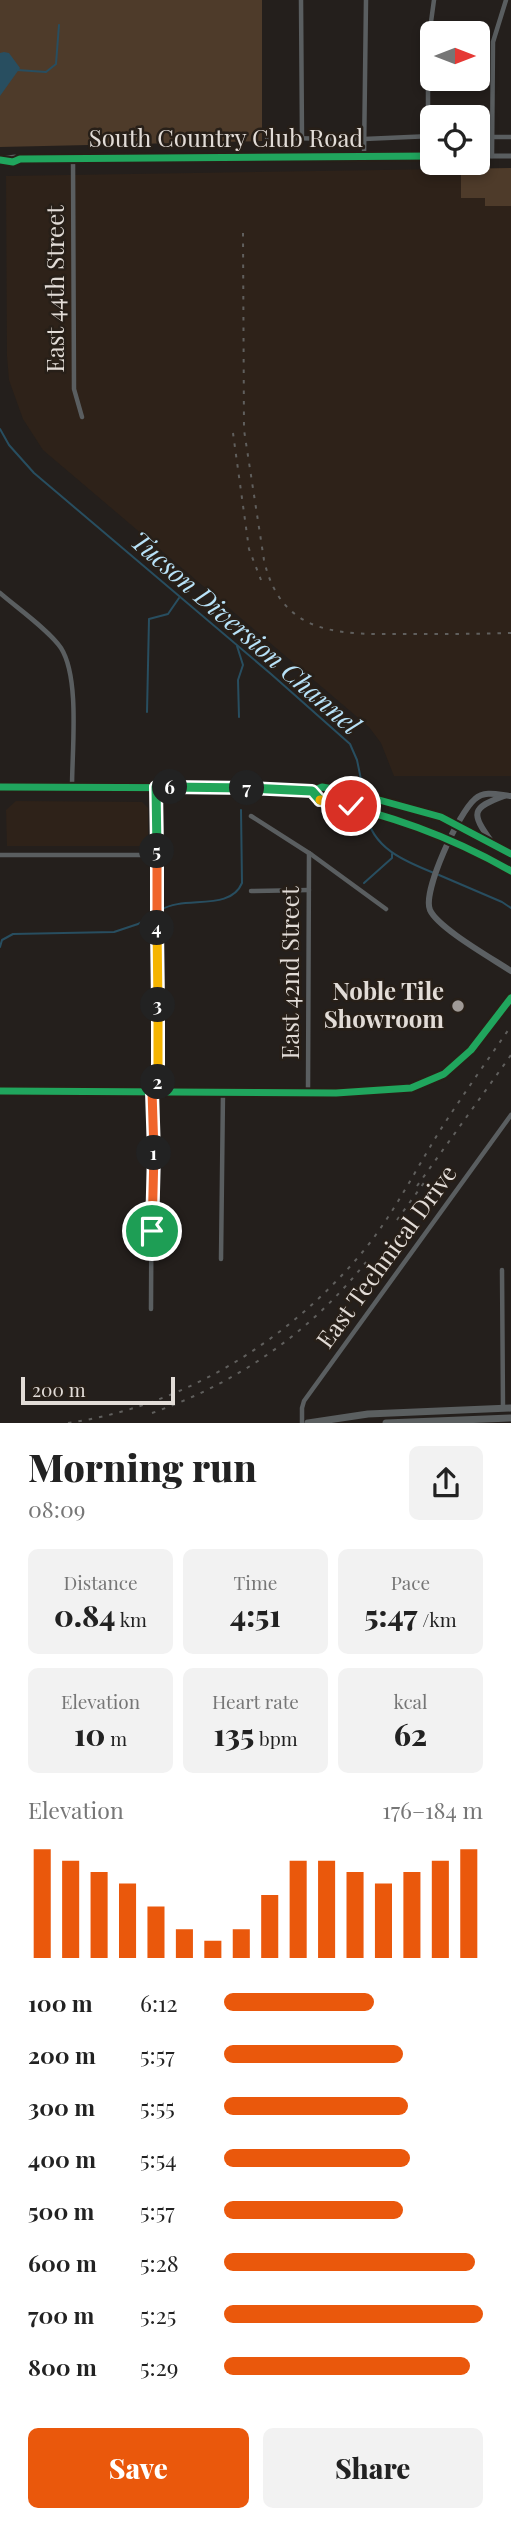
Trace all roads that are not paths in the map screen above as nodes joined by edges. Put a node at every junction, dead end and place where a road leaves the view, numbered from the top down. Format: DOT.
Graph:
graph roads {
  1 [pos="301,0"];
  2 [pos="366,0"];
  3 [pos="434,0"];
  4 [pos="506,0"];
  5 [pos="429,105"];
  6 [pos="420,136"];
  7 [pos="492,137"];
  8 [pos="511,137"];
  9 [pos="267,138"];
  10 [pos="302,138"];
  11 [pos="364,139"];
  12 [pos="420,156"];
  13 [pos="492,156"];
  14 [pos="511,156"];
  15 [pos="364,157"];
  16 [pos="0,159"];
  17 [pos="73,159"];
  18 [pos="82,417"];
  19 [pos="0,593"];
  20 [pos="156,787"];
  21 [pos="0,788"];
  22 [pos="72,788"];
  23 [pos="312,791"];
  24 [pos="508,795"];
  25 [pos="251,816"];
  26 [pos="458,825"];
  27 [pos="451,839"];
  28 [pos="492,843"];
  29 [pos="309,853"];
  30 [pos="511,854"];
  31 [pos="0,855"];
  32 [pos="157,855"];
  33 [pos="511,871"];
  34 [pos="309,890"];
  35 [pos="251,891"];
  36 [pos="386,909"];
  37 [pos="511,971"];
  38 [pos="511,998"];
  39 [pos="0,1091"];
  40 [pos="155,1091"];
  41 [pos="223,1092"];
  42 [pos="308,1092"];
  43 [pos="511,1115"];
  44 [pos="221,1259"];
  45 [pos="502,1270"];
  46 [pos="151,1309"];
  47 [pos="507,1408"];
  48 [pos="511,1418"];
  49 [pos="302,1423"];
  50 [pos="308,1423"];
  51 [pos="386,1423"];
  1 -- 10 [label="street"];
  2 -- 11 [label="street"];
  3 -- 5 [label="street"];
  4 -- 7 [label="street"];
  6 -- 11 [label="street, South Country Club Road"];
  7 -- 8 [label="street"];
  7 -- 13 [label="street"];
  9 -- 10 [label="street, South Country Club Road"];
  10 -- 11 [label="street, South Country Club Road"];
  11 -- 15 [label="street"];
  12 -- 15 [label="street, South Country Club Road"];
  13 -- 14 [label="street"];
  15 -- 17 [label="street, South Country Club Road"];
  16 -- 17 [label="street, South Country Club Road"];
  17 -- 18 [label="street, East 44th Street"];
  19 -- 22 [label="street"];
  20 -- 22 [label="main road"];
  20 -- 23 [label="main road"];
  20 -- 32 [label="street"];
  21 -- 22 [label="main road"];
  23 -- 26 [label="main road"];
  23 -- 27 [label="main road"];
  24 -- 26 [label="main road"];
  24 -- 28 [label="main road"];
  25 -- 29 [label="street"];
  26 -- 27 [label="main road"];
  26 -- 28 [label="main road"];
  27 -- 33 [label="main road"];
  27 -- 37 [label="main road"];
  28 -- 30 [label="main road"];
  29 -- 34 [label="street, East 42nd Street"];
  29 -- 36 [label="street"];
  31 -- 32 [label="street"];
  32 -- 40 [label="street"];
  34 -- 35 [label="street"];
  34 -- 42 [label="street, East 42nd Street"];
  38 -- 42 [label="street"];
  39 -- 40 [label="street"];
  40 -- 41 [label="street"];
  40 -- 46 [label="street"];
  41 -- 42 [label="street"];
  41 -- 44 [label="street"];
  43 -- 49 [label="street, East Technical Drive"];
  45 -- 47 [label="street"];
  47 -- 50 [label="main road"];
  48 -- 51 [label="main road"];
}
